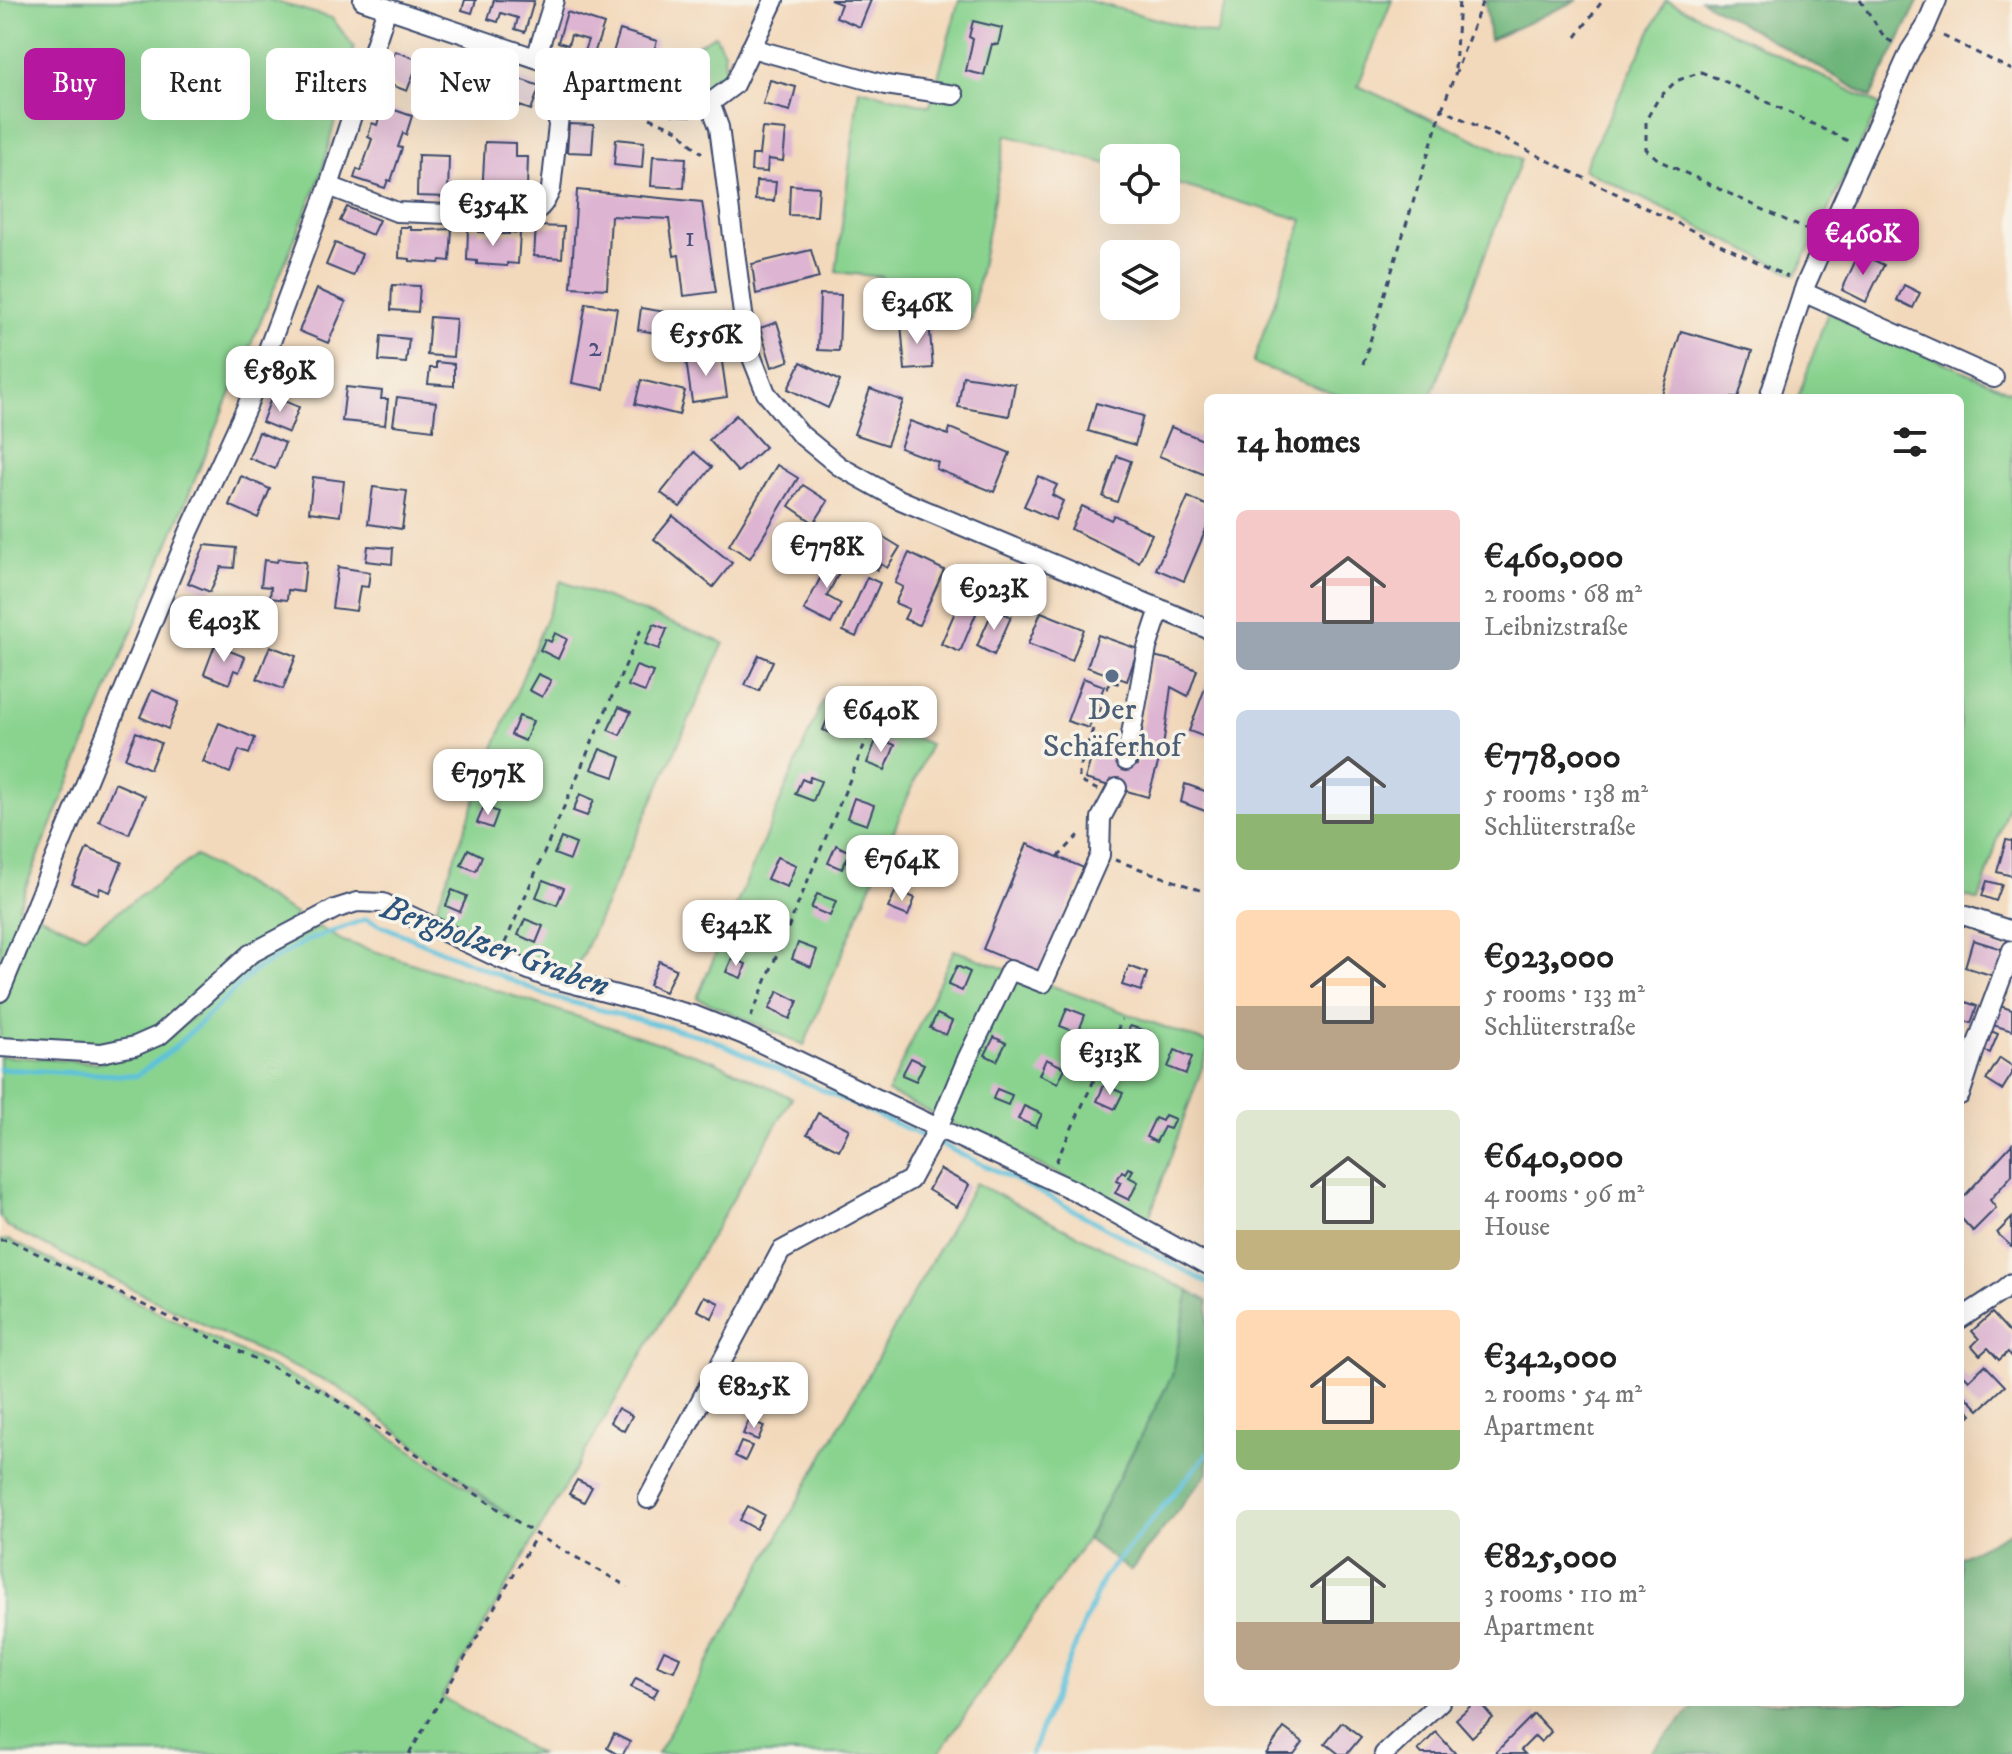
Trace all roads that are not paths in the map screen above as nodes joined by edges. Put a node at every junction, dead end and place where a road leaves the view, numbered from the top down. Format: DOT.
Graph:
graph roads {
  1 [pos="363,0"];
  2 [pos="554,0"];
  3 [pos="774,0"];
  4 [pos="1937,0"];
  5 [pos="387,8"];
  6 [pos="539,48"];
  7 [pos="751,48"];
  8 [pos="535,58"];
  9 [pos="954,95"];
  10 [pos="710,103"];
  11 [pos="559,120"];
  12 [pos="329,186"];
  13 [pos="1804,289"];
  14 [pos="1994,378"];
  15 [pos="1770,394"];
  16 [pos="1160,609"];
  17 [pos="1204,627"];
  18 [pos="1126,759"];
  19 [pos="1114,792"];
  20 [pos="1964,915"];
  21 [pos="2012,931"];
  22 [pos="2012,950"];
  23 [pos="0,992"];
  24 [pos="0,1047"];
  25 [pos="1964,1083"];
  26 [pos="938,1128"];
  27 [pos="1204,1263"];
  28 [pos="2012,1283"];
  29 [pos="1964,1316"];
  30 [pos="648,1499"];
  31 [pos="1436,1706"];
  32 [pos="1384,1754"];
  1 -- 5 [label="street"];
  2 -- 6 [label="street"];
  3 -- 7 [label="street"];
  4 -- 13 [label="street"];
  5 -- 8 [label="street"];
  5 -- 12 [label="street"];
  7 -- 9 [label="street"];
  7 -- 10 [label="street"];
  10 -- 16 [label="street"];
  11 -- 12 [label="street"];
  12 -- 23 [label="street"];
  13 -- 14 [label="street"];
  13 -- 15 [label="street"];
  16 -- 17 [label="street"];
  16 -- 18 [label="street"];
  19 -- 26 [label="street"];
  20 -- 21 [label="street"];
  22 -- 25 [label="street"];
  24 -- 26 [label="street"];
  26 -- 27 [label="street"];
  26 -- 30 [label="street"];
  28 -- 29 [label="street"];
  31 -- 32 [label="street"];
}
